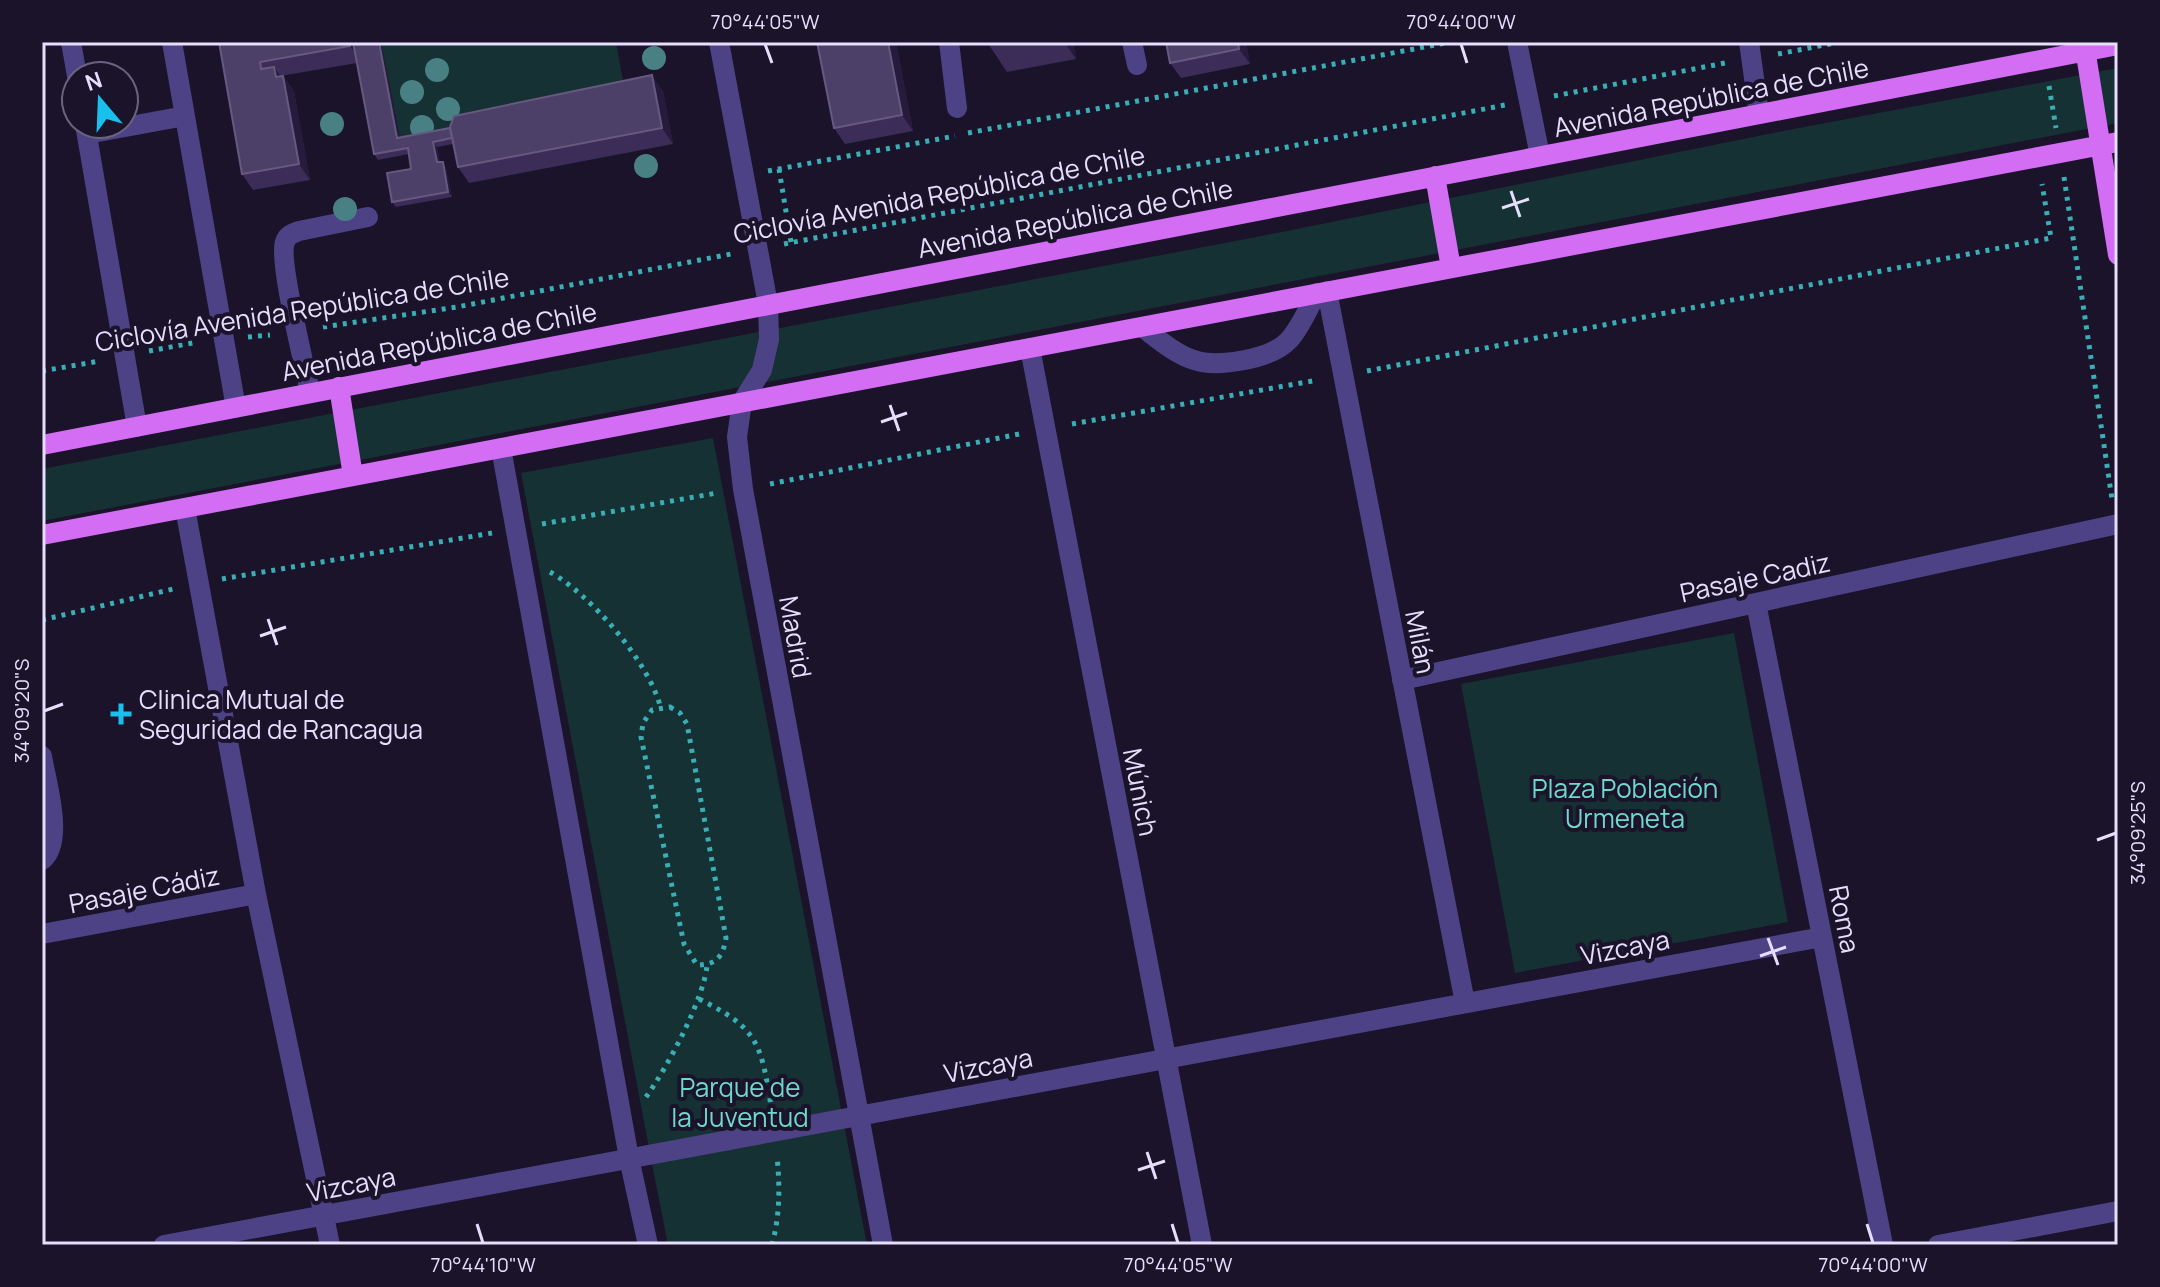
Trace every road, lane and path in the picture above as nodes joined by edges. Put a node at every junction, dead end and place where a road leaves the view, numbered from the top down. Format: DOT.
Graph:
graph roads {
  1 [pos="172,42"];
  2 [pos="719,42"];
  3 [pos="949,42"];
  4 [pos="1132,42"];
  5 [pos="1451,42"];
  6 [pos="1517,42"];
  7 [pos="1840,42"];
  8 [pos="2118,45"];
  9 [pos="2085,46"];
  10 [pos="1750,50"];
  11 [pos="2044,58"];
  12 [pos="1137,65"];
  13 [pos="1530,100"];
  14 [pos="957,108"];
  15 [pos="1759,114"];
  16 [pos="185,116"];
  17 [pos="140,122"];
  18 [pos="88,140"];
  19 [pos="2109,143"];
  20 [pos="2061,153"];
  21 [pos="1540,156"];
  22 [pos="779,169"];
  23 [pos="744,176"];
  24 [pos="1435,176"];
  25 [pos="2042,184"];
  26 [pos="368,217"];
  27 [pos="791,242"];
  28 [pos="758,249"];
  29 [pos="2118,255"];
  30 [pos="1451,268"];
  31 [pos="1322,292"];
  32 [pos="768,304"];
  33 [pos="1142,327"];
  34 [pos="297,331"];
  35 [pos="224,339"];
  36 [pos="1030,348"];
  37 [pos="125,356"];
  38 [pos="42,371"];
  39 [pos="1344,376"];
  40 [pos="339,387"];
  41 [pos="310,392"];
  42 [pos="742,402"];
  43 [pos="236,408"];
  44 [pos="137,427"];
  45 [pos="1046,429"];
  46 [pos="42,445"];
  47 [pos="501,448"];
  48 [pos="353,476"];
  49 [pos="743,489"];
  50 [pos="185,508"];
  51 [pos="2117,525"];
  52 [pos="516,529"];
  53 [pos="42,535"];
  54 [pos="520,556"];
  55 [pos="199,584"];
  56 [pos="1756,603"];
  57 [pos="42,620"];
  58 [pos="1402,680"];
  59 [pos="661,709"];
  60 [pos="42,756"];
  61 [pos="42,860"];
  62 [pos="256,894"];
  63 [pos="42,934"];
  64 [pos="1822,937"];
  65 [pos="707,965"];
  66 [pos="1465,1003"];
  67 [pos="1166,1059"];
  68 [pos="859,1116"];
  69 [pos="624,1128"];
  70 [pos="629,1158"];
  71 [pos="2118,1211"];
  72 [pos="323,1216"];
  73 [pos="164,1245"];
  74 [pos="330,1245"];
  75 [pos="648,1245"];
  76 [pos="883,1245"];
  77 [pos="1202,1245"];
  78 [pos="1883,1245"];
  79 [pos="1938,1245"];
  1 -- 16 [label="street"];
  2 -- 23 [label="street, Madrid"];
  3 -- 14 [label="street"];
  4 -- 12 [label="street"];
  5 -- 22 [label="path"];
  6 -- 13 [label="street"];
  7 -- 10 [label="path, Ciclovía Avenida República de Chile"];
  8 -- 9 [label="main road, Avenida República de Chile"];
  9 -- 11 [label="main road, Avenida República de Chile"];
  9 -- 19 [label="main road"];
  10 -- 13 [label="path, Ciclovía Avenida República de Chile"];
  10 -- 15 [label="street"];
  11 -- 15 [label="main road, Avenida República de Chile"];
  11 -- 20 [label="path"];
  13 -- 21 [label="street"];
  13 -- 27 [label="path, Ciclovía Avenida República de Chile"];
  15 -- 21 [label="main road, Avenida República de Chile"];
  16 -- 17 [label="street"];
  16 -- 35 [label="street"];
  18 -- 37 [label="street"];
  19 -- 20 [label="main road"];
  19 -- 29 [label="main road"];
  20 -- 30 [label="main road"];
  20 -- 51 [label="path"];
  21 -- 24 [label="main road, Avenida República de Chile"];
  22 -- 23 [label="path"];
  22 -- 27 [label="path"];
  23 -- 28 [label="street, Madrid"];
  24 -- 30 [label="main road"];
  24 -- 32 [label="main road, Avenida República de Chile"];
  25 -- 39 [label="path"];
  26 -- 34 [label="street"];
  27 -- 28 [label="path, Ciclovía Avenida República de Chile"];
  28 -- 32 [label="street, Madrid"];
  28 -- 34 [label="path, Ciclovía Avenida República de Chile"];
  30 -- 31 [label="main road"];
  31 -- 33 [label="main road"];
  31 -- 33 [label="street"];
  31 -- 39 [label="street, Milán"];
  32 -- 40 [label="main road, Avenida República de Chile"];
  32 -- 42 [label="street, Madrid"];
  33 -- 36 [label="main road"];
  34 -- 35 [label="path, Ciclovía Avenida República de Chile"];
  34 -- 41 [label="street"];
  35 -- 37 [label="path, Ciclovía Avenida República de Chile"];
  35 -- 43 [label="street"];
  36 -- 42 [label="main road"];
  36 -- 45 [label="street, Múnich"];
  37 -- 38 [label="path, Ciclovía Avenida República de Chile"];
  37 -- 44 [label="street"];
  39 -- 45 [label="path"];
  39 -- 58 [label="street, Milán"];
  40 -- 41 [label="main road, Avenida República de Chile"];
  40 -- 48 [label="main road"];
  41 -- 43 [label="main road, Avenida República de Chile"];
  42 -- 47 [label="main road"];
  42 -- 49 [label="street, Madrid"];
  43 -- 44 [label="main road, Avenida República de Chile"];
  44 -- 46 [label="main road, Avenida República de Chile"];
  45 -- 49 [label="path"];
  45 -- 67 [label="street, Múnich"];
  47 -- 48 [label="main road"];
  47 -- 52 [label="street"];
  48 -- 50 [label="main road"];
  49 -- 52 [label="path"];
  49 -- 68 [label="street, Madrid"];
  50 -- 53 [label="main road"];
  50 -- 55 [label="street"];
  51 -- 56 [label="street, Pasaje Cadiz"];
  52 -- 54 [label="street"];
  52 -- 55 [label="path"];
  54 -- 59 [label="path"];
  54 -- 69 [label="street"];
  55 -- 57 [label="path"];
  55 -- 62 [label="street"];
  56 -- 58 [label="street, Pasaje Cadiz"];
  56 -- 64 [label="street, Roma"];
  58 -- 66 [label="street, Milán"];
  59 -- 65 [label="path"];
  59 -- 65 [label="path"];
  60 -- 61 [label="street"];
  62 -- 63 [label="street, Pasaje Cádiz"];
  62 -- 72 [label="street"];
  64 -- 66 [label="street, Vizcaya"];
  64 -- 78 [label="street, Roma"];
  65 -- 69 [label="path"];
  66 -- 67 [label="street, Vizcaya"];
  67 -- 68 [label="street, Vizcaya"];
  67 -- 77 [label="street, Múnich"];
  68 -- 70 [label="street, Vizcaya"];
  68 -- 76 [label="street, Madrid"];
  69 -- 70 [label="street"];
  70 -- 72 [label="street, Vizcaya"];
  70 -- 75 [label="street"];
  71 -- 79 [label="street"];
  72 -- 73 [label="street, Vizcaya"];
  72 -- 74 [label="street"];
}
